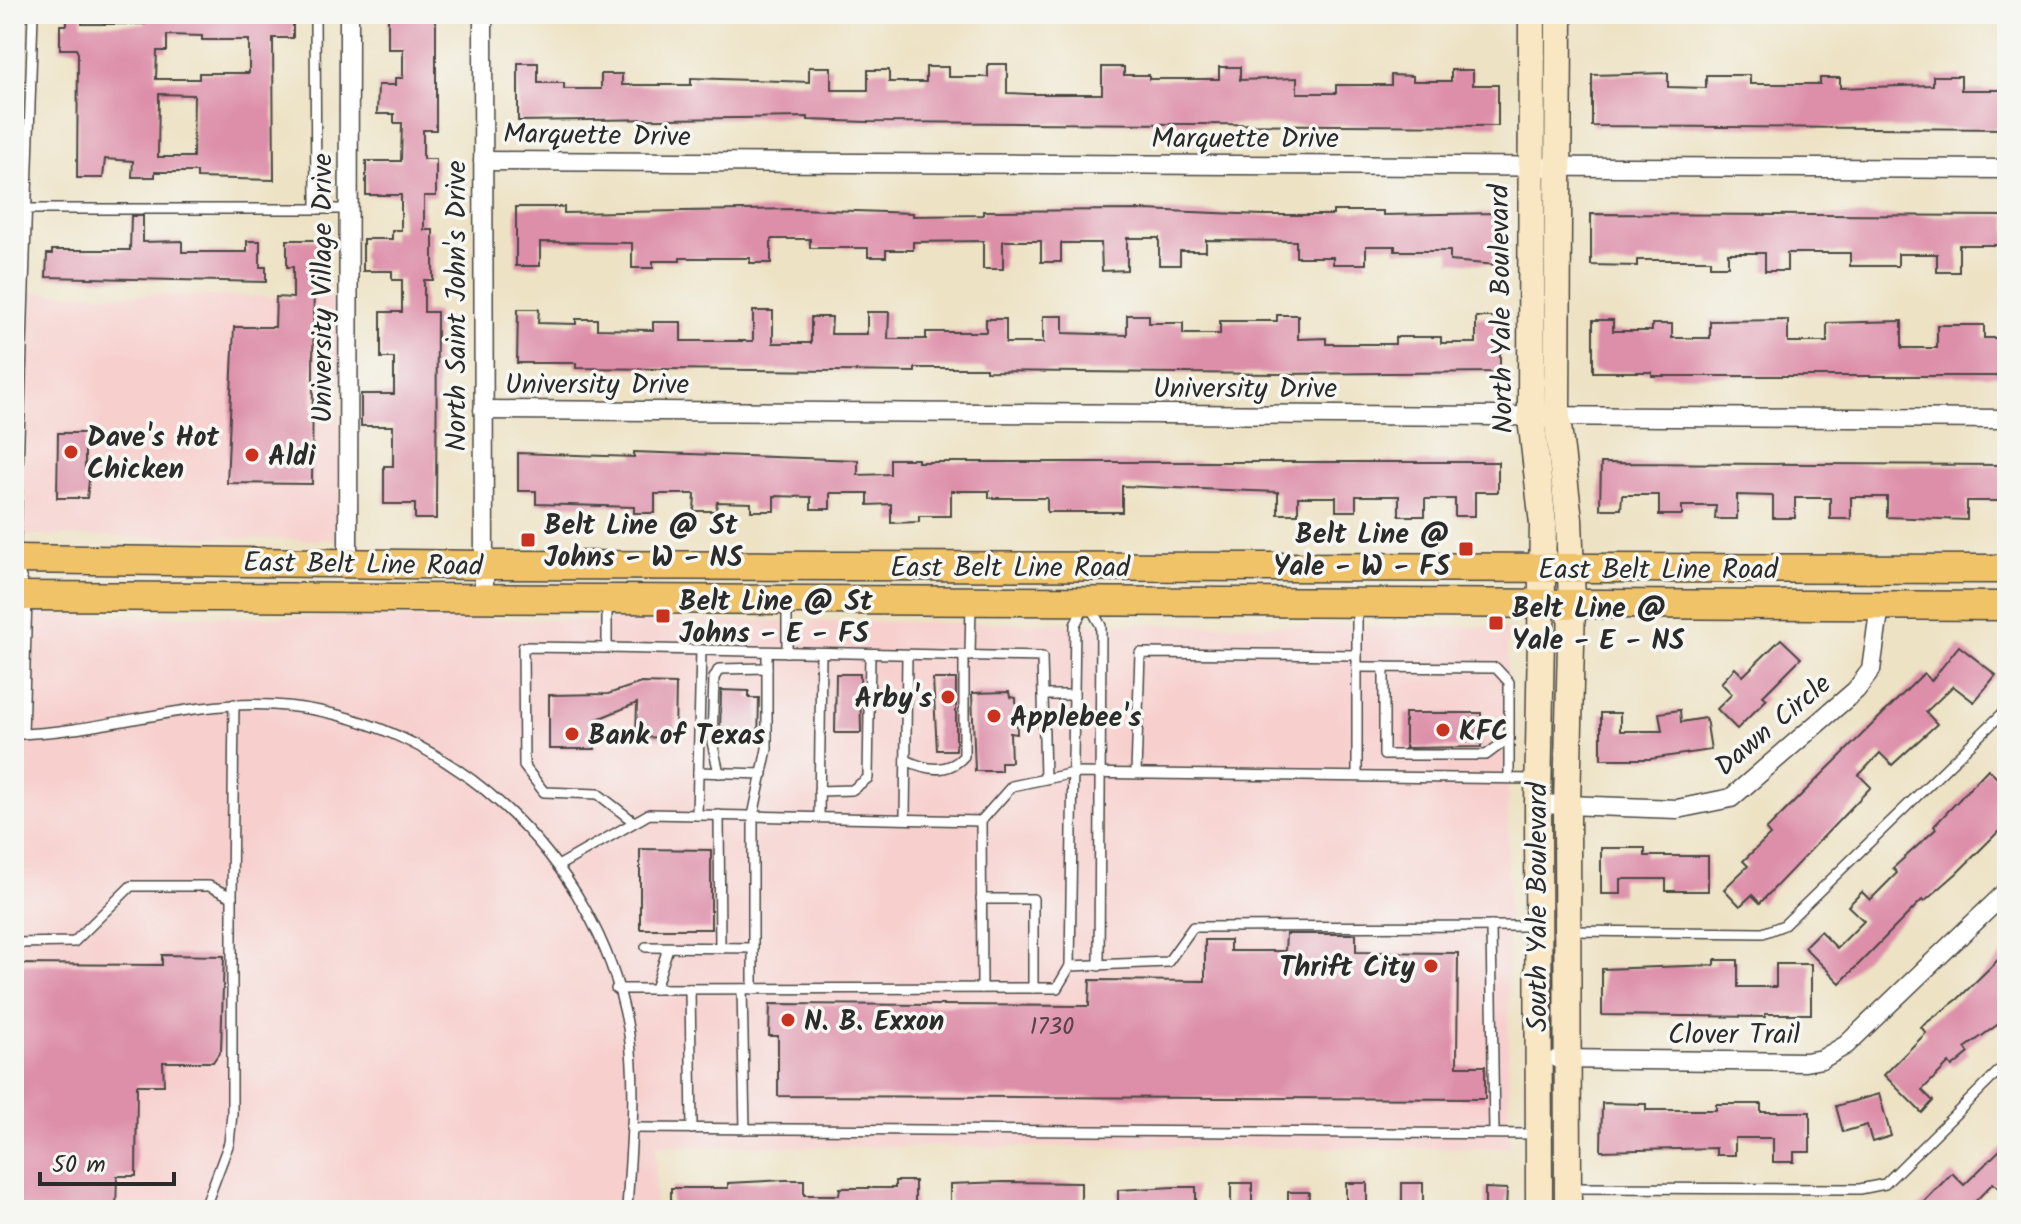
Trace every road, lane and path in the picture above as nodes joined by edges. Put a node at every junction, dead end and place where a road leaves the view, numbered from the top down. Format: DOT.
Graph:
graph roads {
  1 [pos="33,14"];
  2 [pos="315,14"];
  3 [pos="349,14"];
  4 [pos="483,14"];
  5 [pos="1532,14"];
  6 [pos="1559,14"];
  7 [pos="483,161"];
  8 [pos="1531,166"];
  9 [pos="1558,166"];
  10 [pos="2007,169"];
  11 [pos="27,209"];
  12 [pos="316,209"];
  13 [pos="349,209"];
  14 [pos="17,404"];
  15 [pos="483,410"];
  16 [pos="1531,417"];
  17 [pos="1557,417"];
  18 [pos="2007,419"];
  19 [pos="14,560"];
  20 [pos="348,562"];
  21 [pos="483,565"];
  22 [pos="1088,566"];
  23 [pos="1542,567"];
  24 [pos="1571,568"];
  25 [pos="2007,569"];
  26 [pos="20,596"];
  27 [pos="484,597"];
  28 [pos="607,598"];
  29 [pos="787,599"];
  30 [pos="971,600"];
  31 [pos="1088,601"];
  32 [pos="1357,602"];
  33 [pos="1542,603"];
  34 [pos="1572,603"];
  35 [pos="1880,605"];
  36 [pos="2007,606"];
  37 [pos="607,648"];
  38 [pos="701,650"];
  39 [pos="767,652"];
  40 [pos="787,652"];
  41 [pos="821,653"];
  42 [pos="870,654"];
  43 [pos="907,655"];
  44 [pos="1357,655"];
  45 [pos="967,656"];
  46 [pos="1357,667"];
  47 [pos="1384,667"];
  48 [pos="767,668"];
  49 [pos="1043,695"];
  50 [pos="1074,695"];
  51 [pos="234,704"];
  52 [pos="2007,709"];
  53 [pos="18,734"];
  54 [pos="1509,738"];
  55 [pos="906,760"];
  56 [pos="698,772"];
  57 [pos="1100,772"];
  58 [pos="719,773"];
  59 [pos="1074,773"];
  60 [pos="1136,773"];
  61 [pos="763,774"];
  62 [pos="1357,776"];
  63 [pos="1509,778"];
  64 [pos="1045,779"];
  65 [pos="819,791"];
  66 [pos="1538,791"];
  67 [pos="1567,791"];
  68 [pos="697,815"];
  69 [pos="719,815"];
  70 [pos="753,816"];
  71 [pos="819,817"];
  72 [pos="905,819"];
  73 [pos="981,821"];
  74 [pos="634,822"];
  75 [pos="558,866"];
  76 [pos="2007,891"];
  77 [pos="232,897"];
  78 [pos="981,899"];
  79 [pos="1491,926"];
  80 [pos="1538,926"];
  81 [pos="1567,931"];
  82 [pos="14,943"];
  83 [pos="646,947"];
  84 [pos="668,948"];
  85 [pos="720,948"];
  86 [pos="753,948"];
  87 [pos="1070,966"];
  88 [pos="1099,966"];
  89 [pos="982,988"];
  90 [pos="1033,988"];
  91 [pos="616,989"];
  92 [pos="655,989"];
  93 [pos="690,989"];
  94 [pos="748,989"];
  95 [pos="1539,1059"];
  96 [pos="1568,1059"];
  97 [pos="2007,1063"];
  98 [pos="631,1128"];
  99 [pos="692,1129"];
  100 [pos="745,1129"];
  101 [pos="1494,1133"];
  102 [pos="1539,1134"];
  103 [pos="1568,1199"];
  104 [pos="204,1210"];
  105 [pos="627,1210"];
  106 [pos="1539,1210"];
  1 -- 11 [label="lane"];
  2 -- 12 [label="lane"];
  3 -- 13 [label="street, University Village Drive"];
  4 -- 7 [label="street, North Saint John's Drive"];
  5 -- 8 [label="street, North Yale Boulevard"];
  6 -- 9 [label="street, North Yale Boulevard"];
  7 -- 8 [label="street, Marquette Drive"];
  7 -- 15 [label="street, North Saint John's Drive"];
  8 -- 9 [label="street, Marquette Drive"];
  8 -- 16 [label="street, North Yale Boulevard"];
  9 -- 10 [label="street, Marquette Drive"];
  9 -- 17 [label="street, North Yale Boulevard"];
  11 -- 12 [label="lane"];
  11 -- 14 [label="lane"];
  12 -- 13 [label="lane"];
  13 -- 20 [label="street, University Village Drive"];
  14 -- 19 [label="lane"];
  15 -- 16 [label="street, University Drive"];
  15 -- 21 [label="street, North Saint John's Drive"];
  16 -- 17 [label="street, University Drive"];
  16 -- 23 [label="street, North Yale Boulevard"];
  17 -- 18 [label="street, University Drive"];
  17 -- 24 [label="street, North Yale Boulevard"];
  19 -- 20 [label="main road, East Belt Line Road"];
  19 -- 26 [label="lane"];
  20 -- 21 [label="main road, East Belt Line Road"];
  21 -- 22 [label="main road, East Belt Line Road"];
  21 -- 27 [label="street, North Saint John's Drive"];
  22 -- 23 [label="main road, East Belt Line Road"];
  22 -- 31 [label="main road"];
  23 -- 24 [label="main road, East Belt Line Road"];
  23 -- 33 [label="street, North Yale Boulevard"];
  24 -- 25 [label="main road, East Belt Line Road"];
  24 -- 34 [label="street, North Yale Boulevard"];
  26 -- 27 [label="main road, East Belt Line Road"];
  26 -- 53 [label="lane"];
  27 -- 28 [label="main road, East Belt Line Road"];
  28 -- 29 [label="main road, East Belt Line Road"];
  28 -- 37 [label="lane"];
  29 -- 30 [label="main road, East Belt Line Road"];
  29 -- 40 [label="lane"];
  30 -- 31 [label="main road, East Belt Line Road"];
  30 -- 45 [label="lane"];
  31 -- 32 [label="main road, East Belt Line Road"];
  31 -- 50 [label="lane"];
  31 -- 57 [label="lane"];
  32 -- 33 [label="main road, East Belt Line Road"];
  32 -- 44 [label="lane"];
  33 -- 34 [label="main road, East Belt Line Road"];
  33 -- 66 [label="street, South Yale Boulevard"];
  34 -- 35 [label="main road, East Belt Line Road"];
  34 -- 67 [label="street, South Yale Boulevard"];
  35 -- 36 [label="main road, East Belt Line Road"];
  35 -- 67 [label="street, Dawn Circle"];
  37 -- 38 [label="lane"];
  37 -- 74 [label="lane"];
  38 -- 39 [label="lane"];
  38 -- 56 [label="lane"];
  39 -- 40 [label="lane"];
  39 -- 48 [label="lane"];
  40 -- 41 [label="lane"];
  41 -- 42 [label="lane"];
  41 -- 65 [label="lane"];
  42 -- 43 [label="lane"];
  42 -- 65 [label="lane"];
  43 -- 45 [label="lane"];
  43 -- 55 [label="lane"];
  44 -- 46 [label="lane"];
  44 -- 60 [label="lane"];
  45 -- 49 [label="lane"];
  45 -- 55 [label="lane"];
  46 -- 47 [label="lane"];
  46 -- 62 [label="lane"];
  47 -- 54 [label="lane"];
  47 -- 54 [label="lane"];
  48 -- 58 [label="lane"];
  48 -- 61 [label="lane"];
  49 -- 50 [label="lane"];
  49 -- 64 [label="lane"];
  50 -- 59 [label="lane"];
  51 -- 53 [label="lane"];
  51 -- 75 [label="lane"];
  51 -- 77 [label="lane"];
  52 -- 81 [label="lane"];
  54 -- 63 [label="lane"];
  55 -- 72 [label="lane"];
  56 -- 58 [label="lane"];
  56 -- 68 [label="lane"];
  57 -- 59 [label="lane"];
  57 -- 60 [label="lane"];
  57 -- 88 [label="lane"];
  58 -- 61 [label="lane"];
  59 -- 64 [label="lane"];
  59 -- 87 [label="lane"];
  60 -- 62 [label="lane"];
  61 -- 70 [label="lane"];
  62 -- 63 [label="lane"];
  63 -- 66 [label="lane"];
  64 -- 73 [label="lane"];
  65 -- 71 [label="lane"];
  66 -- 67 [label="street, Dawn Circle"];
  66 -- 80 [label="street, South Yale Boulevard"];
  67 -- 81 [label="street, South Yale Boulevard"];
  68 -- 69 [label="lane"];
  68 -- 74 [label="lane"];
  69 -- 70 [label="lane"];
  69 -- 85 [label="lane"];
  70 -- 71 [label="lane"];
  70 -- 86 [label="lane"];
  71 -- 72 [label="lane"];
  72 -- 73 [label="lane"];
  73 -- 78 [label="lane"];
  74 -- 75 [label="lane"];
  75 -- 91 [label="lane"];
  76 -- 96 [label="street, Clover Trail"];
  77 -- 82 [label="lane"];
  77 -- 104 [label="lane"];
  78 -- 89 [label="lane"];
  78 -- 90 [label="lane"];
  79 -- 80 [label="lane"];
  79 -- 88 [label="lane"];
  79 -- 101 [label="lane"];
  80 -- 95 [label="street, South Yale Boulevard"];
  81 -- 96 [label="street, South Yale Boulevard"];
  83 -- 84 [label="lane"];
  84 -- 85 [label="lane"];
  84 -- 92 [label="lane"];
  85 -- 86 [label="lane"];
  86 -- 94 [label="lane"];
  87 -- 88 [label="lane"];
  87 -- 90 [label="lane"];
  89 -- 90 [label="lane"];
  89 -- 94 [label="lane"];
  91 -- 92 [label="lane"];
  91 -- 98 [label="lane"];
  92 -- 93 [label="lane"];
  93 -- 94 [label="lane"];
  93 -- 99 [label="lane"];
  94 -- 100 [label="lane"];
  95 -- 96 [label="street, Clover Trail"];
  95 -- 102 [label="street, South Yale Boulevard"];
  96 -- 103 [label="street, South Yale Boulevard"];
  97 -- 103 [label="lane"];
  98 -- 99 [label="lane"];
  98 -- 105 [label="lane"];
  99 -- 100 [label="lane"];
  100 -- 101 [label="lane"];
  101 -- 102 [label="lane"];
  102 -- 106 [label="street, South Yale Boulevard"];
}
